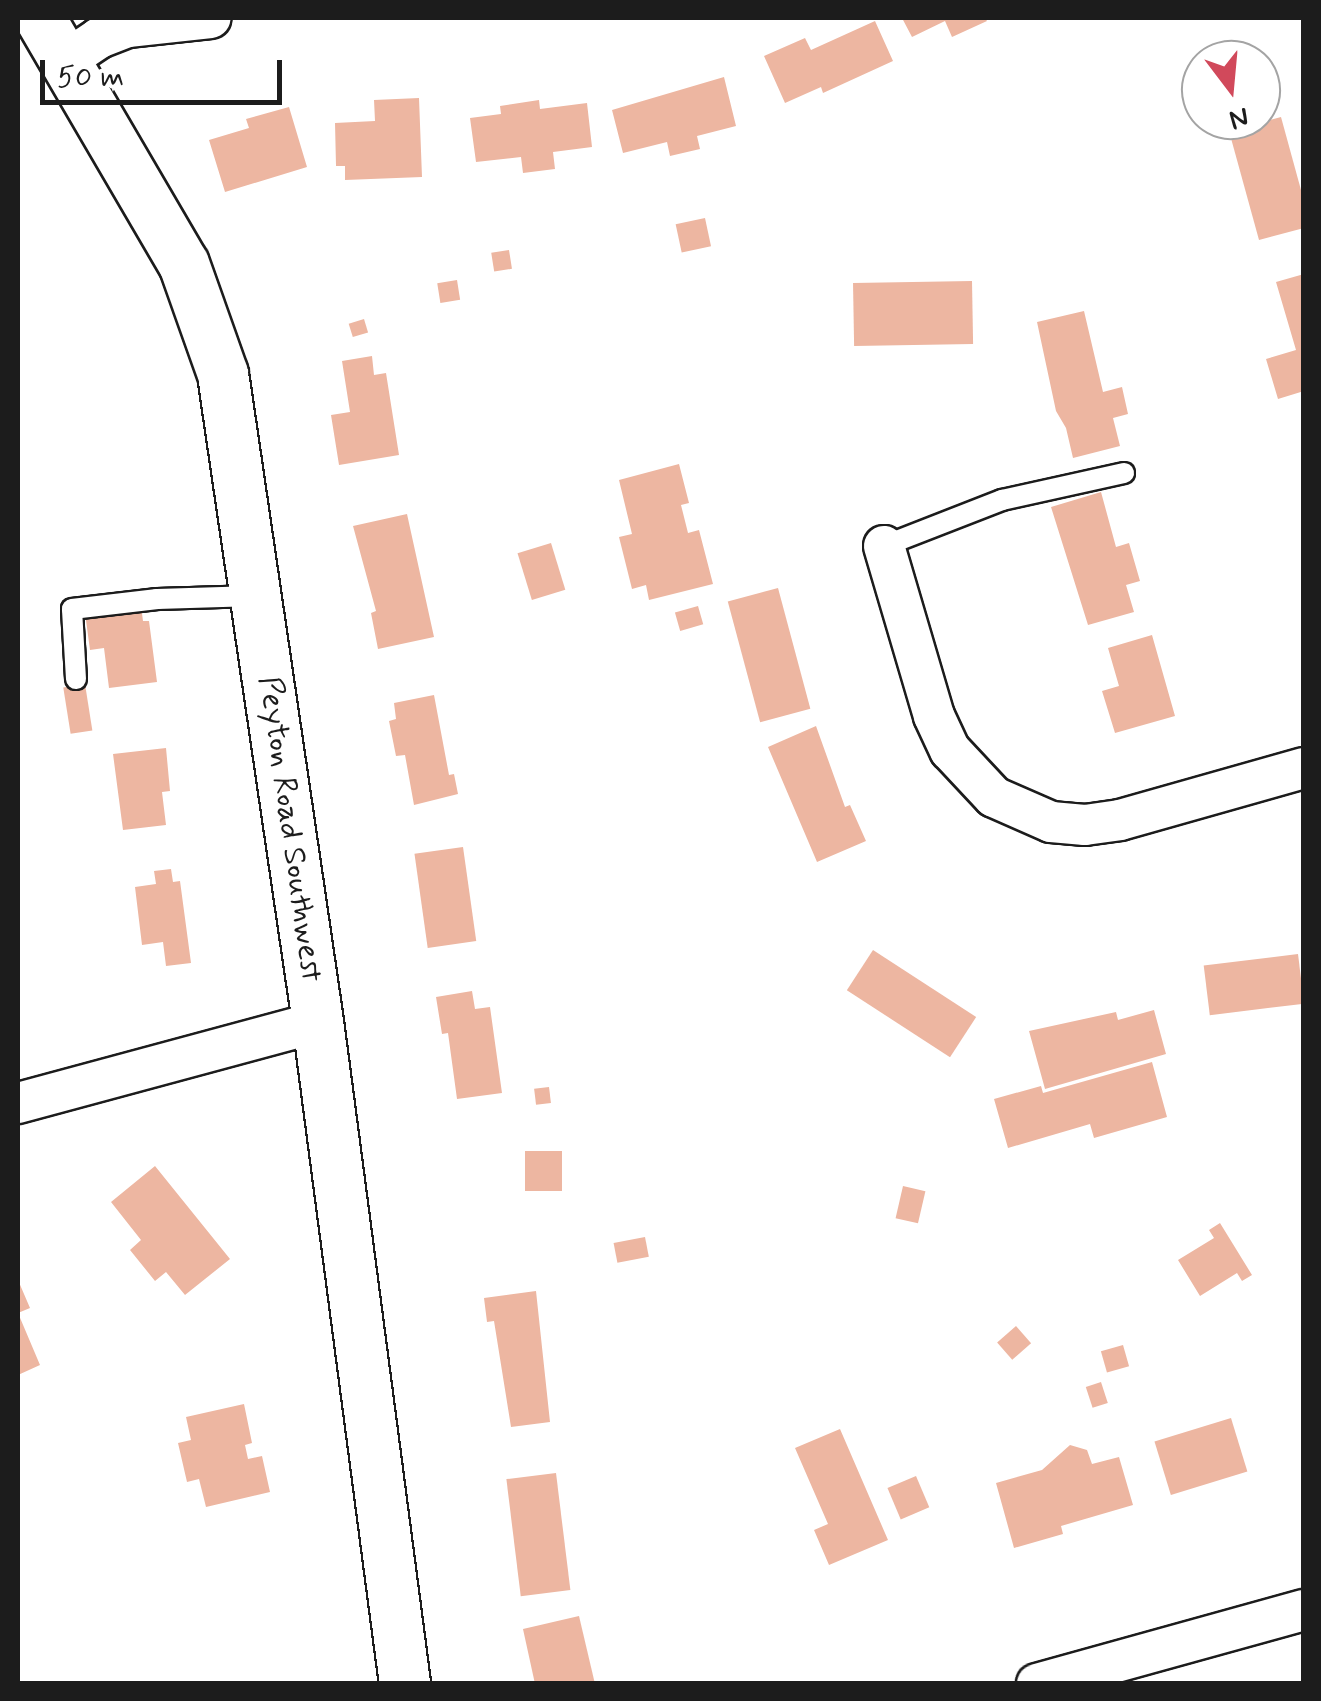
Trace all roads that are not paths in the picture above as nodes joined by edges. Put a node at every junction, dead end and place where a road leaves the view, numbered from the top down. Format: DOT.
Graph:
graph roads {
  1 [pos="40,18"];
  2 [pos="211,18"];
  3 [pos="68,59"];
  4 [pos="1124,472"];
  5 [pos="884,546"];
  6 [pos="255,596"];
  7 [pos="76,680"];
  8 [pos="1304,768"];
  9 [pos="318,1022"];
  10 [pos="18,1104"];
  11 [pos="1304,1610"];
  12 [pos="405,1684"];
  13 [pos="1037,1684"];
  1 -- 3 [label="street, Peyton Road Southwest"];
  2 -- 3 [label="street"];
  3 -- 6 [label="street, Peyton Road Southwest"];
  4 -- 5 [label="lane"];
  5 -- 8 [label="street"];
  6 -- 7 [label="lane"];
  6 -- 9 [label="street, Peyton Road Southwest"];
  9 -- 10 [label="street"];
  9 -- 12 [label="street, Peyton Road Southwest"];
  11 -- 13 [label="street"];
}
